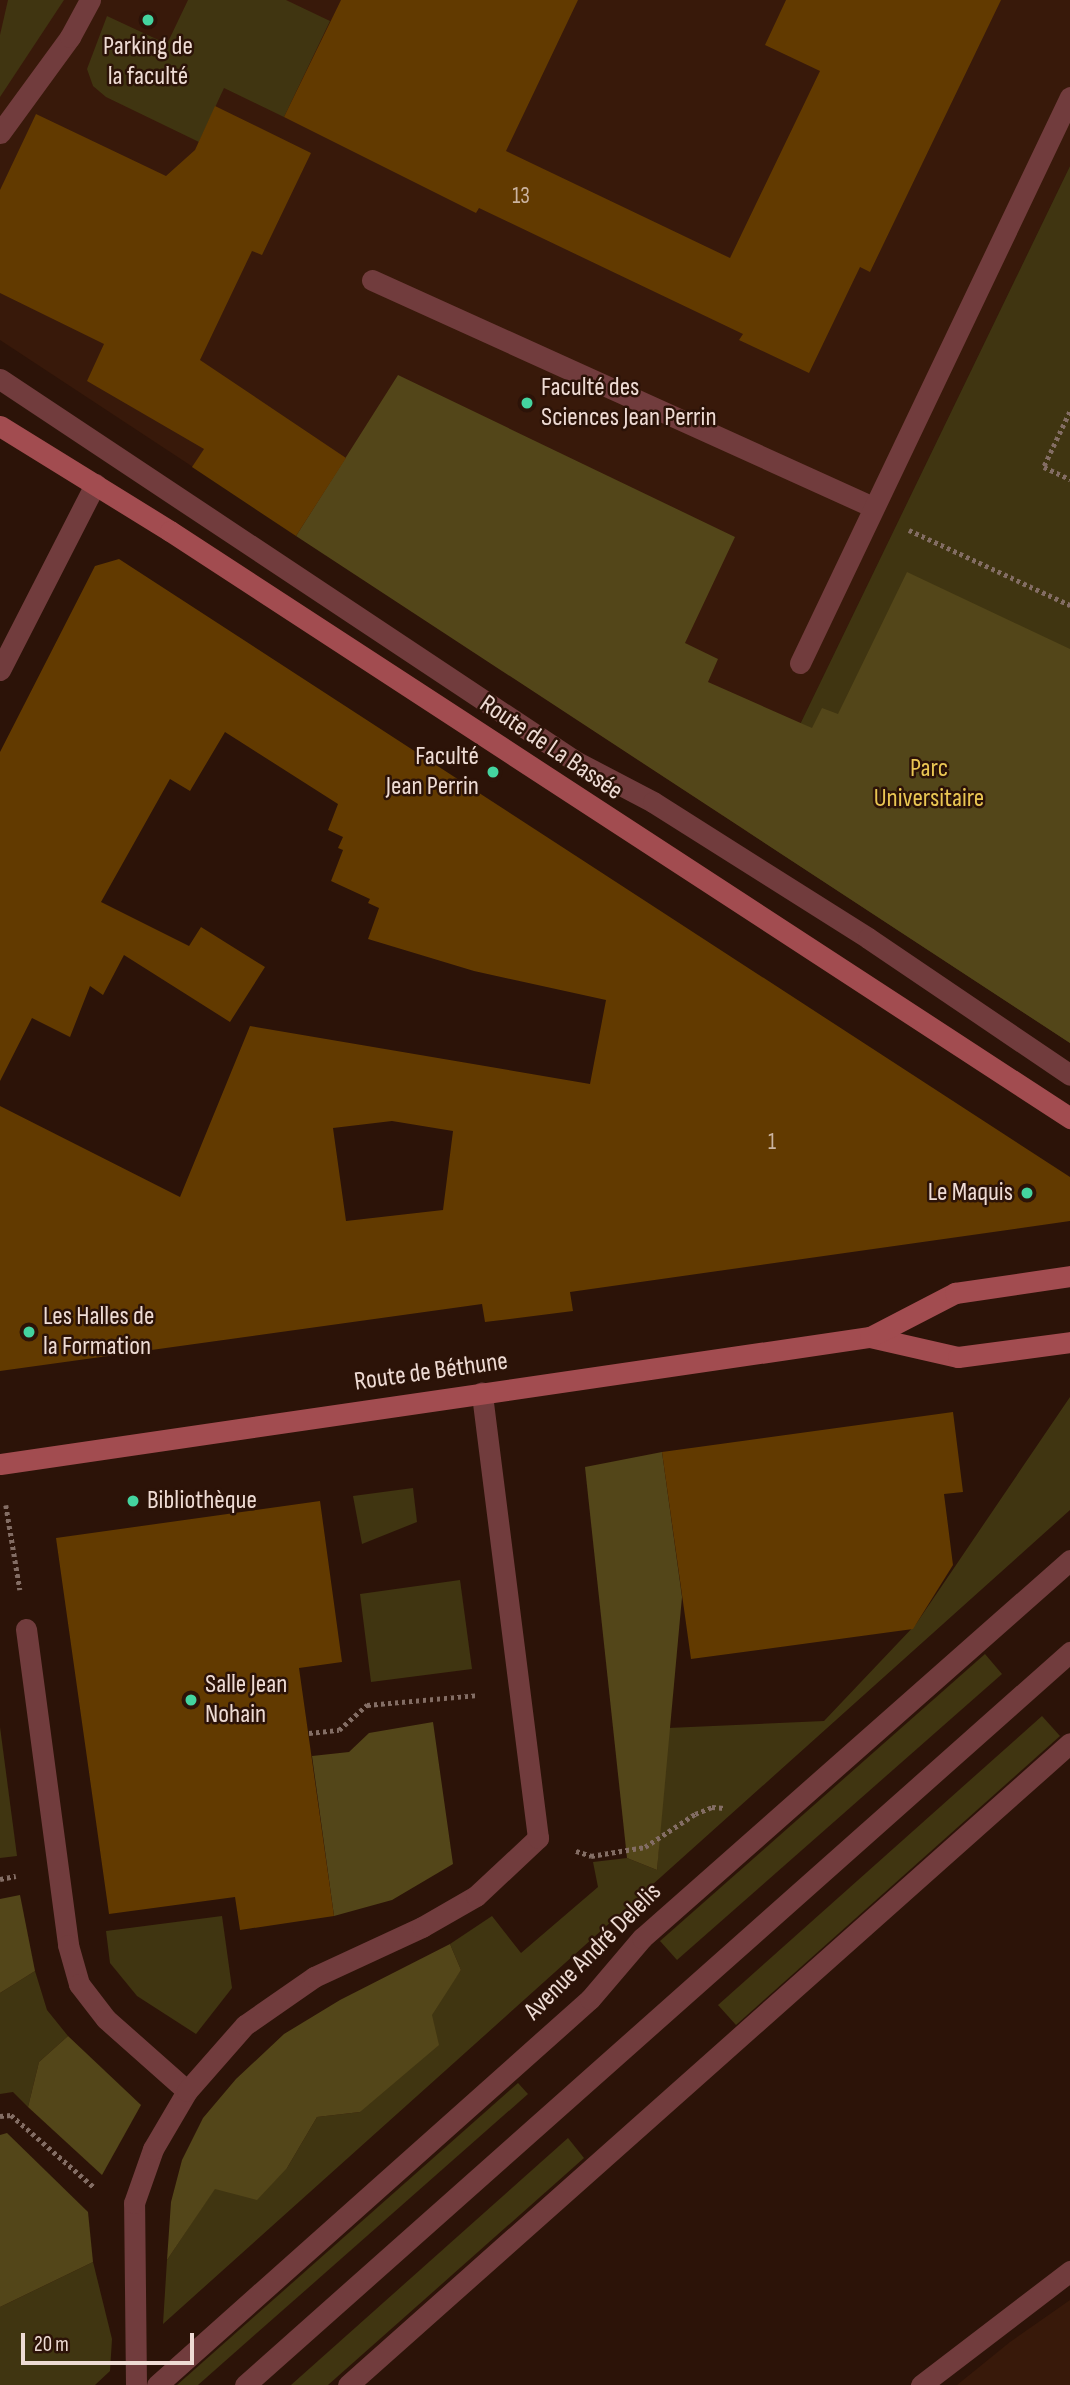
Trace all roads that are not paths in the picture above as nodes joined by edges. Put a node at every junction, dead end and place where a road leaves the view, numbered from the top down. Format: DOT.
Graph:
graph roads {
  1 [pos="90,0"];
  2 [pos="1070,97"];
  3 [pos="0,133"];
  4 [pos="372,280"];
  5 [pos="0,379"];
  6 [pos="0,426"];
  7 [pos="95,484"];
  8 [pos="873,506"];
  9 [pos="800,663"];
  10 [pos="0,670"];
  11 [pos="1070,1074"];
  12 [pos="1070,1118"];
  13 [pos="1070,1276"];
  14 [pos="870,1337"];
  15 [pos="1070,1342"];
  16 [pos="482,1393"];
  17 [pos="0,1464"];
  18 [pos="1070,1560"];
  19 [pos="26,1629"];
  20 [pos="1070,1652"];
  21 [pos="1070,1743"];
  22 [pos="187,2091"];
  23 [pos="1070,2271"];
  24 [pos="136,2385"];
  25 [pos="156,2385"];
  26 [pos="245,2385"];
  27 [pos="348,2385"];
  28 [pos="921,2385"];
  1 -- 3 [label="street"];
  2 -- 8 [label="street"];
  4 -- 8 [label="street"];
  5 -- 11 [label="street"];
  6 -- 7 [label="main road, Route de La Bassée"];
  7 -- 10 [label="street"];
  7 -- 12 [label="main road, Route de La Bassée"];
  8 -- 9 [label="street"];
  13 -- 14 [label="main road, Route de Béthune"];
  14 -- 15 [label="main road, Route de Béthune"];
  14 -- 16 [label="main road, Route de Béthune"];
  16 -- 17 [label="main road, Route de Béthune"];
  16 -- 22 [label="street"];
  18 -- 25 [label="street, Avenue André Delelis"];
  19 -- 22 [label="street"];
  20 -- 26 [label="street"];
  21 -- 27 [label="street"];
  22 -- 24 [label="street"];
  23 -- 28 [label="street"];
}
